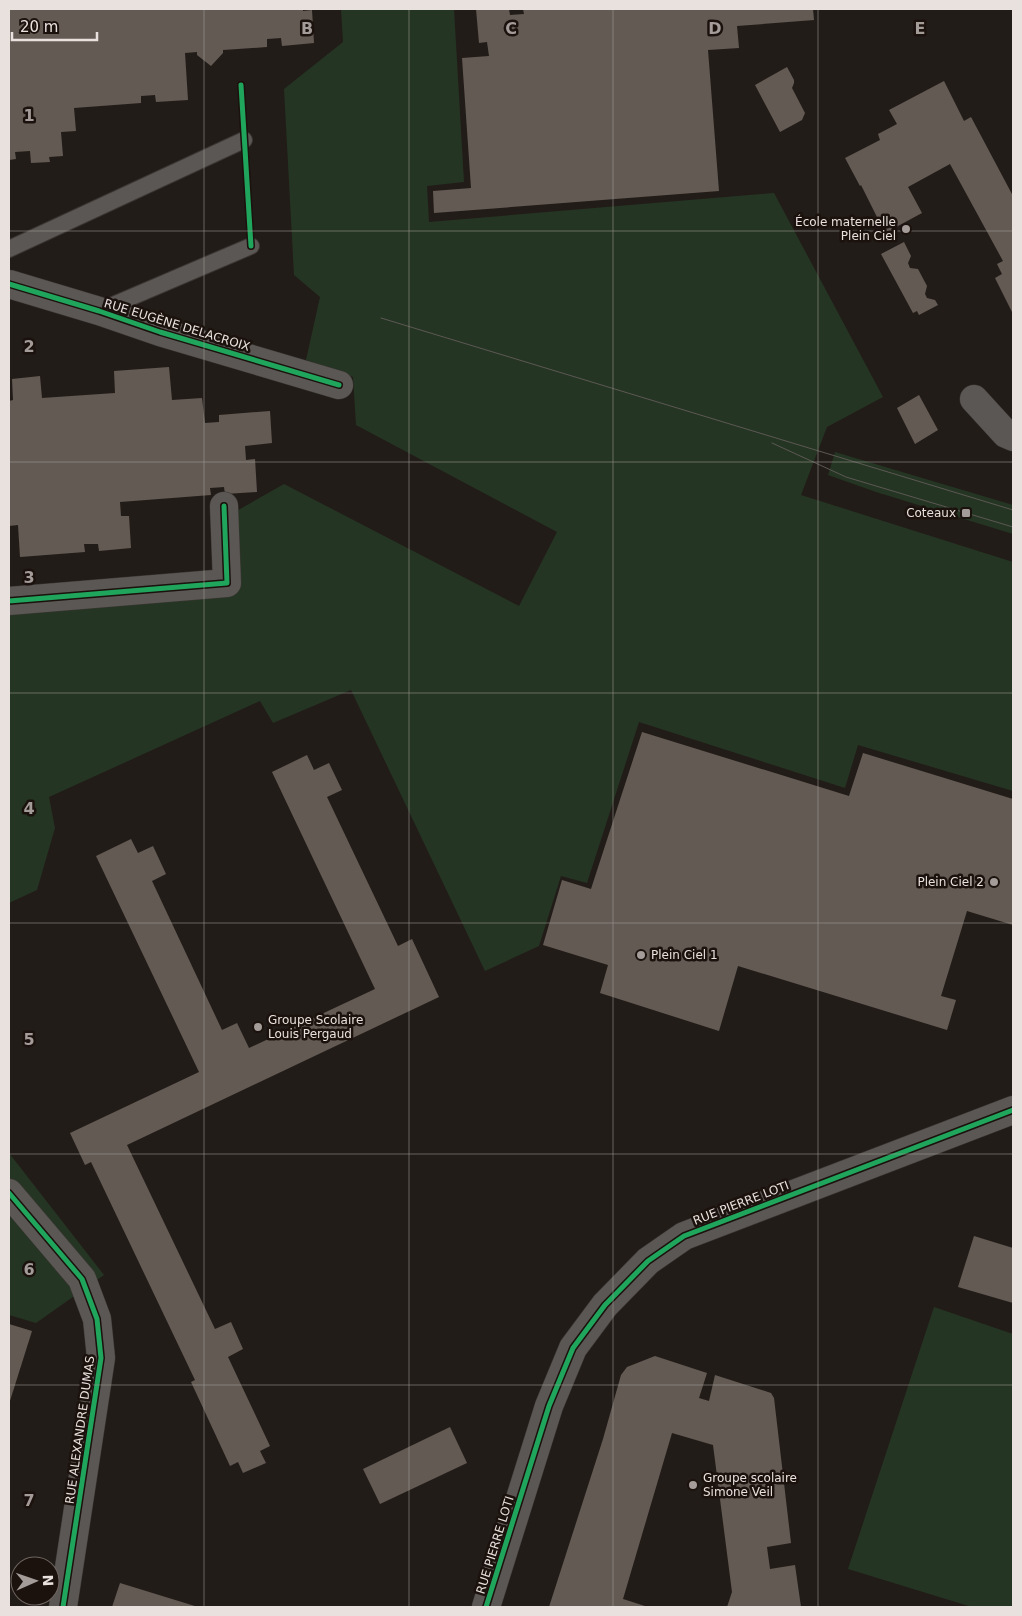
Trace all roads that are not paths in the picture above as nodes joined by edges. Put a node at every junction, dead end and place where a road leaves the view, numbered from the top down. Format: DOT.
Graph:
graph roads {
  1 [pos="244,140"];
  2 [pos="251,246"];
  3 [pos="9,249"];
  4 [pos="9,284"];
  5 [pos="99,311"];
  6 [pos="339,385"];
  7 [pos="974,399"];
  8 [pos="1013,436"];
  9 [pos="224,506"];
  10 [pos="9,601"];
  11 [pos="1013,1110"];
  12 [pos="9,1193"];
  13 [pos="63,1607"];
  14 [pos="486,1607"];
  1 -- 3 [label="lane"];
  2 -- 5 [label="lane"];
  4 -- 5 [label="street, RUE EUGÈNE DELACROIX"];
  5 -- 6 [label="street, RUE EUGÈNE DELACROIX"];
  7 -- 8 [label="street"];
  9 -- 10 [label="street"];
  11 -- 14 [label="street, RUE PIERRE LOTI"];
  12 -- 13 [label="street, RUE ALEXANDRE DUMAS"];
}
